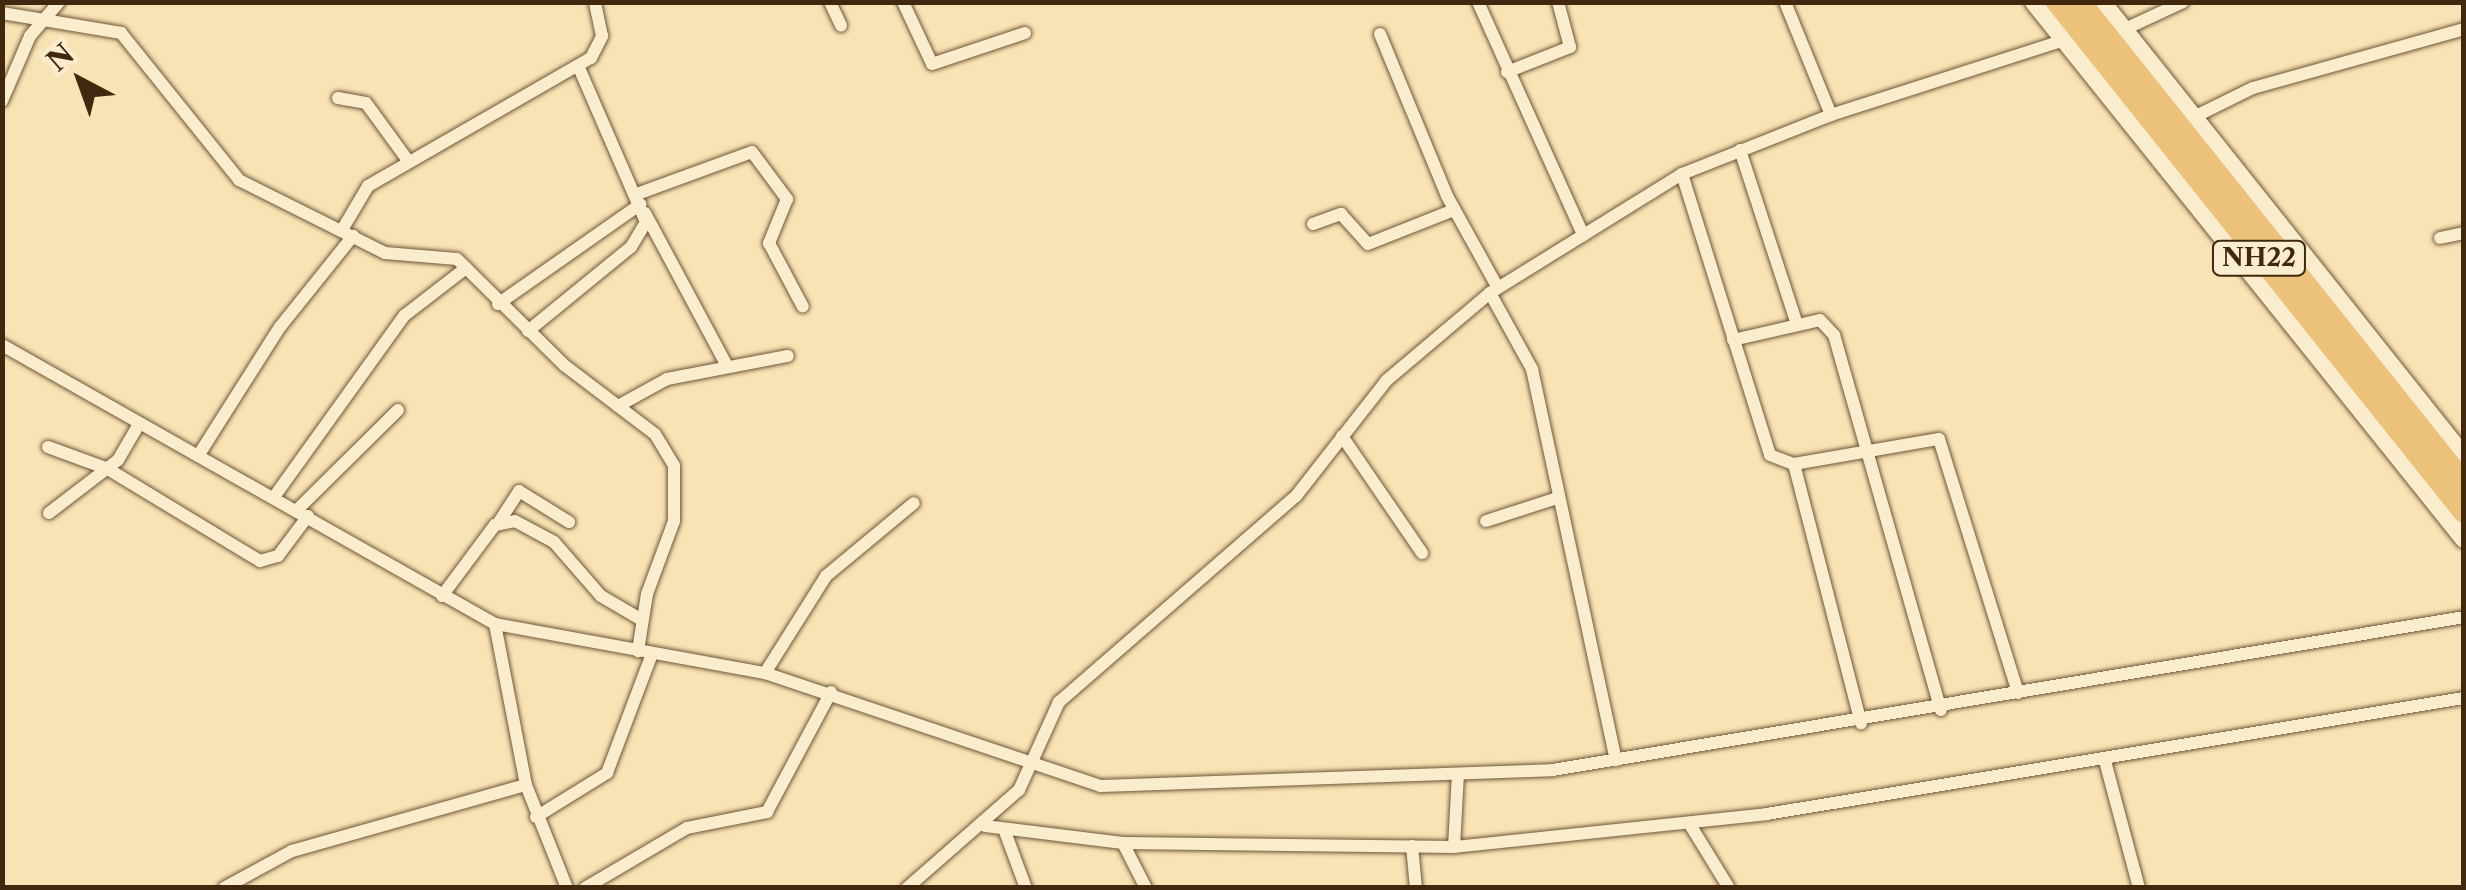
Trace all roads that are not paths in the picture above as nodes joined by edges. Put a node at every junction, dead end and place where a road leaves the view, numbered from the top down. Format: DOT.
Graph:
graph roads {
  1 [pos="59,2"];
  2 [pos="595,2"];
  3 [pos="830,2"];
  4 [pos="903,2"];
  5 [pos="1478,2"];
  6 [pos="1558,2"];
  7 [pos="1786,2"];
  8 [pos="2034,2"];
  9 [pos="2057,2"];
  10 [pos="2080,2"];
  11 [pos="2183,2"];
  12 [pos="2,13"];
  13 [pos="40,22"];
  14 [pos="2086,25"];
  15 [pos="841,26"];
  16 [pos="2124,30"];
  17 [pos="2464,30"];
  18 [pos="1025,33"];
  19 [pos="1380,34"];
  20 [pos="579,68"];
  21 [pos="1507,72"];
  22 [pos="2130,95"];
  23 [pos="338,98"];
  24 [pos="2,102"];
  25 [pos="1831,115"];
  26 [pos="2192,118"];
  27 [pos="1740,150"];
  28 [pos="409,162"];
  29 [pos="1682,174"];
  30 [pos="640,203"];
  31 [pos="1454,210"];
  32 [pos="1313,224"];
  33 [pos="2464,232"];
  34 [pos="347,233"];
  35 [pos="1583,235"];
  36 [pos="2440,238"];
  37 [pos="466,268"];
  38 [pos="1494,291"];
  39 [pos="498,304"];
  40 [pos="803,308"];
  41 [pos="1797,324"];
  42 [pos="528,330"];
  43 [pos="1733,340"];
  44 [pos="2,346"];
  45 [pos="788,356"];
  46 [pos="726,364"];
  47 [pos="618,406"];
  48 [pos="398,410"];
  49 [pos="139,424"];
  50 [pos="1342,436"];
  51 [pos="1871,445"];
  52 [pos="48,448"];
  53 [pos="198,456"];
  54 [pos="2464,457"];
  55 [pos="1794,464"];
  56 [pos="108,469"];
  57 [pos="2464,483"];
  58 [pos="274,497"];
  59 [pos="1557,498"];
  60 [pos="914,503"];
  61 [pos="2464,512"];
  62 [pos="49,513"];
  63 [pos="302,513"];
  64 [pos="1486,521"];
  65 [pos="499,522"];
  66 [pos="569,522"];
  67 [pos="2464,539"];
  68 [pos="1422,553"];
  69 [pos="442,596"];
  70 [pos="2464,617"];
  71 [pos="642,620"];
  72 [pos="495,624"];
  73 [pos="645,653"];
  74 [pos="765,673"];
  75 [pos="831,692"];
  76 [pos="2018,693"];
  77 [pos="2464,698"];
  78 [pos="1941,710"];
  79 [pos="1861,723"];
  80 [pos="1616,760"];
  81 [pos="2105,761"];
  82 [pos="1027,764"];
  83 [pos="1458,774"];
  84 [pos="526,785"];
  85 [pos="536,816"];
  86 [pos="1690,823"];
  87 [pos="985,826"];
  88 [pos="1004,829"];
  89 [pos="1123,843"];
  90 [pos="1412,846"];
  91 [pos="1454,847"];
  92 [pos="224,888"];
  93 [pos="567,888"];
  94 [pos="585,888"];
  95 [pos="907,888"];
  96 [pos="1026,888"];
  97 [pos="1146,888"];
  98 [pos="1416,888"];
  99 [pos="1730,888"];
  100 [pos="2139,888"];
  1 -- 13 [label="street"];
  2 -- 20 [label="street"];
  3 -- 15 [label="street"];
  4 -- 18 [label="street"];
  5 -- 21 [label="street"];
  6 -- 21 [label="street"];
  7 -- 25 [label="street"];
  8 -- 14 [label="street, NH22"];
  9 -- 14 [label="highway, NH22"];
  10 -- 14 [label="highway, NH22"];
  11 -- 16 [label="street"];
  12 -- 13 [label="street"];
  13 -- 24 [label="street"];
  13 -- 34 [label="street"];
  14 -- 16 [label="street, NH22"];
  14 -- 22 [label="highway, NH22"];
  14 -- 22 [label="street, NH22"];
  14 -- 25 [label="street"];
  16 -- 26 [label="street, NH22"];
  17 -- 26 [label="street"];
  19 -- 31 [label="street"];
  20 -- 28 [label="street"];
  20 -- 30 [label="street"];
  21 -- 35 [label="street"];
  22 -- 57 [label="highway, NH22"];
  22 -- 61 [label="highway, NH22"];
  22 -- 67 [label="street, NH22"];
  23 -- 28 [label="street"];
  25 -- 27 [label="street"];
  26 -- 54 [label="street, NH22"];
  27 -- 29 [label="street"];
  27 -- 41 [label="street"];
  28 -- 34 [label="street"];
  29 -- 35 [label="street"];
  29 -- 43 [label="street"];
  30 -- 39 [label="street"];
  30 -- 40 [label="street"];
  30 -- 42 [label="street"];
  30 -- 46 [label="street"];
  31 -- 32 [label="street"];
  31 -- 38 [label="street"];
  33 -- 36 [label="street"];
  34 -- 37 [label="street"];
  34 -- 53 [label="street"];
  35 -- 38 [label="street"];
  37 -- 39 [label="street"];
  37 -- 58 [label="street"];
  38 -- 50 [label="street"];
  38 -- 59 [label="street"];
  39 -- 42 [label="street"];
  41 -- 43 [label="street"];
  41 -- 51 [label="street"];
  42 -- 47 [label="street"];
  43 -- 55 [label="street"];
  44 -- 49 [label="street"];
  45 -- 46 [label="street"];
  46 -- 47 [label="street"];
  47 -- 71 [label="street"];
  48 -- 63 [label="street"];
  49 -- 53 [label="street"];
  49 -- 56 [label="street"];
  50 -- 68 [label="street"];
  50 -- 82 [label="street"];
  51 -- 55 [label="street"];
  51 -- 76 [label="street"];
  51 -- 78 [label="street"];
  52 -- 56 [label="street"];
  53 -- 58 [label="street"];
  55 -- 79 [label="street"];
  56 -- 62 [label="street"];
  56 -- 63 [label="street"];
  58 -- 63 [label="street"];
  59 -- 64 [label="street"];
  59 -- 80 [label="street"];
  60 -- 74 [label="street"];
  63 -- 69 [label="street"];
  65 -- 66 [label="street"];
  65 -- 69 [label="street"];
  65 -- 71 [label="street"];
  69 -- 72 [label="street"];
  70 -- 76 [label="street"];
  71 -- 73 [label="street"];
  72 -- 73 [label="street"];
  72 -- 84 [label="street"];
  73 -- 74 [label="street"];
  73 -- 85 [label="street"];
  74 -- 75 [label="street"];
  75 -- 82 [label="street"];
  75 -- 94 [label="street"];
  76 -- 78 [label="street"];
  77 -- 81 [label="street"];
  78 -- 79 [label="street"];
  79 -- 80 [label="street"];
  80 -- 83 [label="street"];
  81 -- 86 [label="street"];
  81 -- 100 [label="street"];
  82 -- 83 [label="street"];
  82 -- 87 [label="street"];
  83 -- 91 [label="street"];
  84 -- 85 [label="street"];
  84 -- 92 [label="street"];
  85 -- 93 [label="street"];
  86 -- 91 [label="street"];
  86 -- 99 [label="street"];
  87 -- 88 [label="street"];
  87 -- 95 [label="street"];
  88 -- 89 [label="street"];
  88 -- 96 [label="street"];
  89 -- 90 [label="street"];
  89 -- 97 [label="street"];
  90 -- 91 [label="street"];
  90 -- 98 [label="street"];
}
